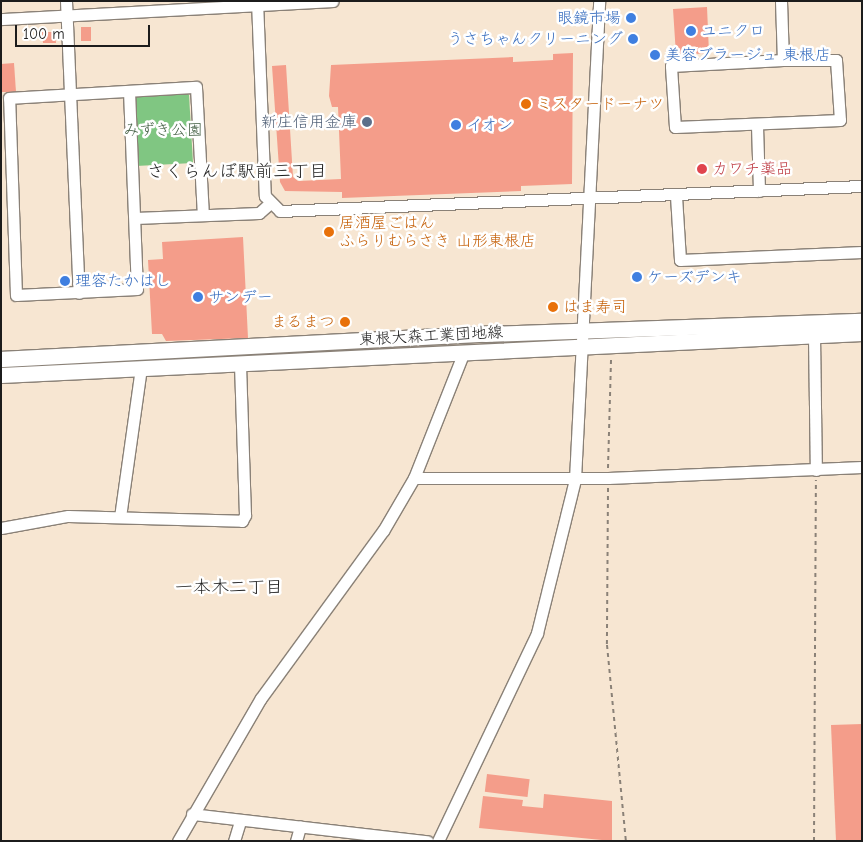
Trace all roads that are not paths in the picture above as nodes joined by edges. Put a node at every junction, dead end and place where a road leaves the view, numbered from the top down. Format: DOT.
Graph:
graph roads {
  1 [pos="66,1"];
  2 [pos="333,1"];
  3 [pos="599,1"];
  4 [pos="780,1"];
  5 [pos="257,3"];
  6 [pos="67,16"];
  7 [pos="1,19"];
  8 [pos="783,60"];
  9 [pos="129,91"];
  10 [pos="70,94"];
  11 [pos="756,126"];
  12 [pos="5,162"];
  13 [pos="862,186"];
  14 [pos="759,191"];
  15 [pos="676,196"];
  16 [pos="588,198"];
  17 [pos="269,204"];
  18 [pos="203,215"];
  19 [pos="135,218"];
  20 [pos="862,252"];
  21 [pos="79,293"];
  22 [pos="862,321"];
  23 [pos="862,332"];
  24 [pos="814,335"];
  25 [pos="582,339"];
  26 [pos="464,352"];
  27 [pos="1,359"];
  28 [pos="240,363"];
  29 [pos="141,368"];
  30 [pos="1,375"];
  31 [pos="862,467"];
  32 [pos="816,470"];
  33 [pos="414,478"];
  34 [pos="575,479"];
  35 [pos="120,518"];
  36 [pos="1,528"];
  37 [pos="192,814"];
  38 [pos="240,821"];
  39 [pos="300,827"];
  40 [pos="362,837"];
  41 [pos="178,841"];
  42 [pos="234,841"];
  43 [pos="296,841"];
  44 [pos="427,841"];
  45 [pos="438,841"];
  1 -- 6 [label="street"];
  2 -- 5 [label="street"];
  3 -- 16 [label="street"];
  4 -- 8 [label="street"];
  5 -- 6 [label="street"];
  5 -- 17 [label="street"];
  6 -- 7 [label="street"];
  6 -- 10 [label="street"];
  8 -- 11 [label="street"];
  8 -- 11 [label="street"];
  9 -- 10 [label="street"];
  9 -- 18 [label="street"];
  9 -- 19 [label="street"];
  10 -- 12 [label="street"];
  10 -- 21 [label="street"];
  11 -- 14 [label="street"];
  12 -- 21 [label="street"];
  13 -- 14 [label="street"];
  14 -- 15 [label="street"];
  15 -- 16 [label="street"];
  15 -- 20 [label="street"];
  16 -- 17 [label="street"];
  16 -- 25 [label="street"];
  17 -- 18 [label="street"];
  18 -- 19 [label="street"];
  19 -- 21 [label="street"];
  22 -- 25 [label="main road, 東根大森工業団地線"];
  23 -- 24 [label="main road, 東根大森工業団地線"];
  24 -- 25 [label="main road, 東根大森工業団地線"];
  24 -- 32 [label="street"];
  25 -- 26 [label="main road, 東根大森工業団地線"];
  25 -- 27 [label="main road, 東根大森工業団地線"];
  25 -- 34 [label="street"];
  26 -- 28 [label="main road, 東根大森工業団地線"];
  26 -- 33 [label="street"];
  28 -- 29 [label="main road, 東根大森工業団地線"];
  28 -- 35 [label="street"];
  29 -- 30 [label="main road, 東根大森工業団地線"];
  29 -- 35 [label="street"];
  31 -- 32 [label="street"];
  32 -- 34 [label="street"];
  33 -- 34 [label="street"];
  33 -- 37 [label="street"];
  34 -- 45 [label="street"];
  35 -- 36 [label="street"];
  37 -- 38 [label="street"];
  37 -- 41 [label="street"];
  38 -- 39 [label="street"];
  38 -- 42 [label="street"];
  39 -- 40 [label="street"];
  39 -- 43 [label="street"];
  40 -- 44 [label="street"];
}
